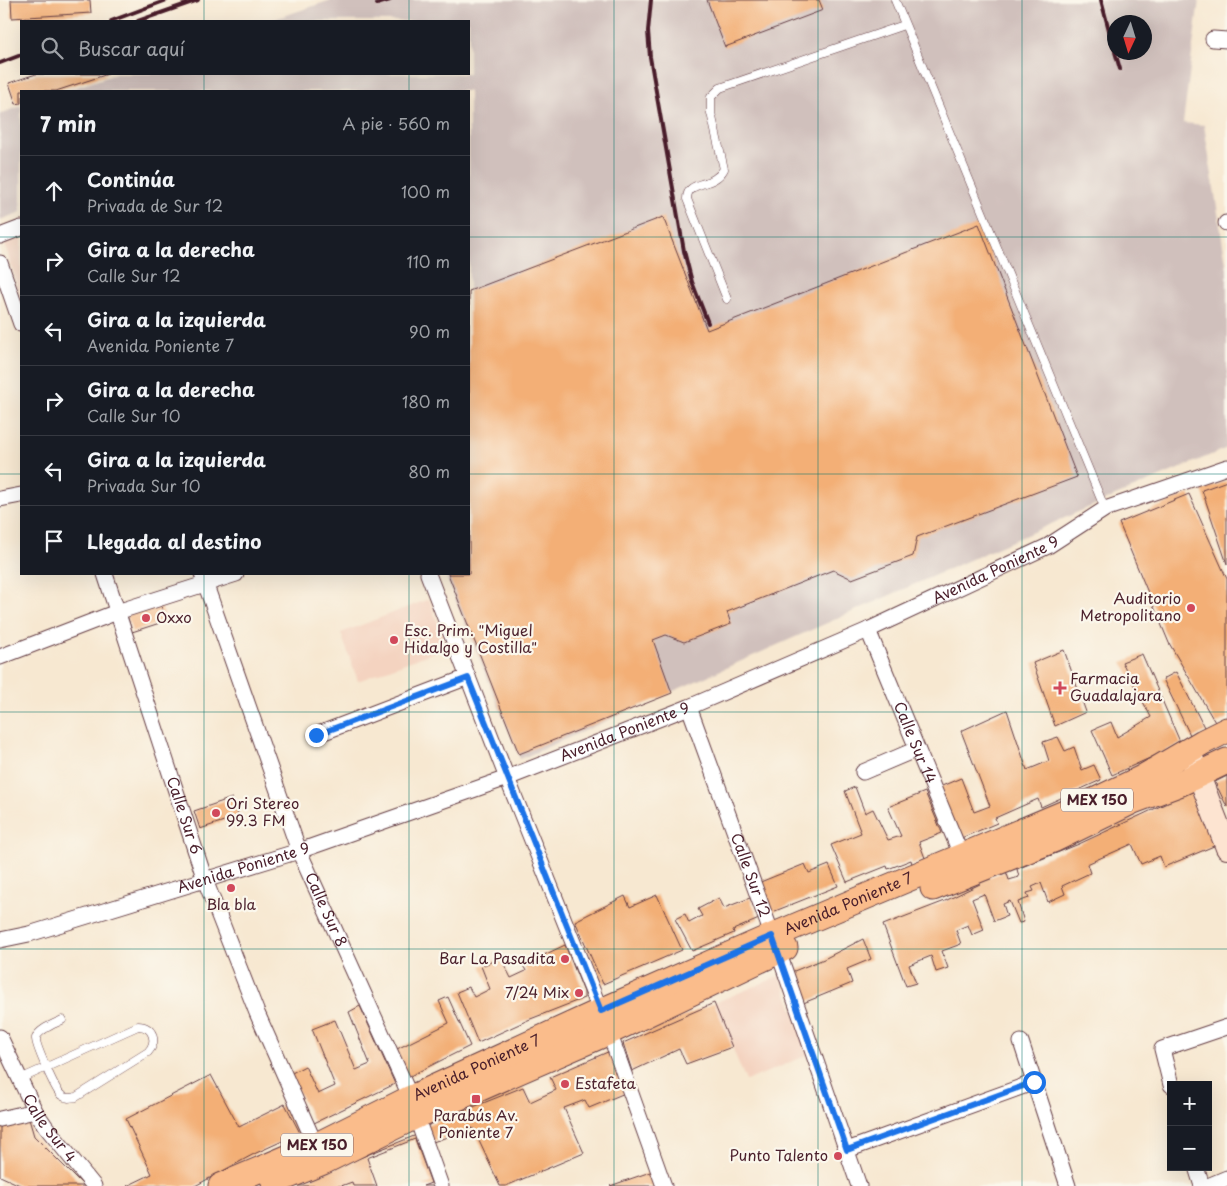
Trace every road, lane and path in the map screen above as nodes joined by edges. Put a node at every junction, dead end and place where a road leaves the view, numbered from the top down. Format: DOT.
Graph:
graph roads {
  1 [pos="895,0"];
  2 [pos="904,25"];
  3 [pos="20,228"];
  4 [pos="0,236"];
  5 [pos="0,264"];
  6 [pos="727,298"];
  7 [pos="20,321"];
  8 [pos="1227,467"];
  9 [pos="20,495"];
  10 [pos="0,499"];
  11 [pos="1105,509"];
  12 [pos="105,575"];
  13 [pos="230,575"];
  14 [pos="428,575"];
  15 [pos="204,579"];
  16 [pos="117,612"];
  17 [pos="868,630"];
  18 [pos="0,658"];
  19 [pos="468,678"];
  20 [pos="689,707"];
  21 [pos="1227,730"];
  22 [pos="316,735"];
  23 [pos="917,749"];
  24 [pos="1208,757"];
  25 [pos="863,772"];
  26 [pos="507,778"];
  27 [pos="1227,819"];
  28 [pos="1227,848"];
  29 [pos="299,851"];
  30 [pos="962,857"];
  31 [pos="205,880"];
  32 [pos="0,940"];
  33 [pos="775,944"];
  34 [pos="62,1020"];
  35 [pos="605,1022"];
  36 [pos="1227,1027"];
  37 [pos="0,1036"];
  38 [pos="1022,1042"];
  39 [pos="47,1067"];
  40 [pos="20,1079"];
  41 [pos="1170,1081"];
  42 [pos="1034,1082"];
  43 [pos="414,1107"];
  44 [pos="36,1111"];
  45 [pos="0,1119"];
  46 [pos="847,1150"];
  47 [pos="319,1154"];
  48 [pos="1197,1171"];
  49 [pos="1227,1178"];
  50 [pos="94,1186"];
  51 [pos="221,1186"];
  52 [pos="262,1186"];
  53 [pos="441,1186"];
  54 [pos="664,1186"];
  55 [pos="859,1186"];
  56 [pos="1068,1186"];
  57 [pos="1202,1186"];
  58 [pos="1208,1186"];
  1 -- 2 [label="lane"];
  2 -- 6 [label="lane"];
  2 -- 11 [label="lane"];
  3 -- 4 [label="street"];
  5 -- 7 [label="street"];
  8 -- 11 [label="street, Avenida Poniente 9"];
  9 -- 10 [label="street"];
  11 -- 17 [label="street, Avenida Poniente 9"];
  12 -- 16 [label="street, Calle Sur 6"];
  13 -- 15 [label="street"];
  14 -- 19 [label="street"];
  15 -- 16 [label="street"];
  15 -- 29 [label="street, Calle Sur 8"];
  16 -- 18 [label="street"];
  16 -- 31 [label="street, Calle Sur 6"];
  17 -- 20 [label="street, Avenida Poniente 9"];
  17 -- 23 [label="street, Calle Sur 14"];
  19 -- 22 [label="street"];
  19 -- 26 [label="street"];
  20 -- 26 [label="street, Avenida Poniente 9"];
  20 -- 33 [label="street, Calle Sur 12"];
  21 -- 24 [label="main road, Avenida Poniente 7 / MEX 150"];
  23 -- 25 [label="street"];
  23 -- 30 [label="street, Calle Sur 14"];
  24 -- 27 [label="main road"];
  24 -- 28 [label="main road"];
  24 -- 30 [label="main road, Avenida Poniente 7 / MEX 150"];
  24 -- 33 [label="main road, Avenida Poniente 7 / MEX 150"];
  26 -- 29 [label="street, Avenida Poniente 9"];
  26 -- 35 [label="street"];
  29 -- 31 [label="street, Avenida Poniente 9"];
  29 -- 43 [label="street, Calle Sur 8"];
  30 -- 33 [label="main road, Avenida Poniente 7 / MEX 150"];
  31 -- 32 [label="street, Avenida Poniente 9"];
  31 -- 47 [label="street, Calle Sur 6"];
  33 -- 35 [label="main road, Avenida Poniente 7 / MEX 150"];
  33 -- 46 [label="street, Calle Sur 12"];
  34 -- 39 [label="lane"];
  35 -- 43 [label="main road, Avenida Poniente 7 / MEX 150"];
  35 -- 54 [label="street"];
  36 -- 41 [label="street"];
  37 -- 40 [label="street, Calle Sur 4"];
  38 -- 42 [label="street"];
  39 -- 39 [label="lane"];
  39 -- 40 [label="lane"];
  40 -- 44 [label="street, Calle Sur 4"];
  42 -- 46 [label="street"];
  42 -- 56 [label="street"];
  43 -- 47 [label="main road, Avenida Poniente 7 / MEX 150"];
  43 -- 53 [label="street, Calle Sur 8"];
  44 -- 45 [label="street"];
  44 -- 50 [label="street, Calle Sur 4"];
  46 -- 55 [label="street, Calle Sur 12"];
  47 -- 51 [label="main road, Avenida Poniente 7 / MEX 150"];
  47 -- 52 [label="main road, Avenida Poniente 7 / MEX 150"];
  48 -- 57 [label="street"];
  49 -- 58 [label="street"];
}
